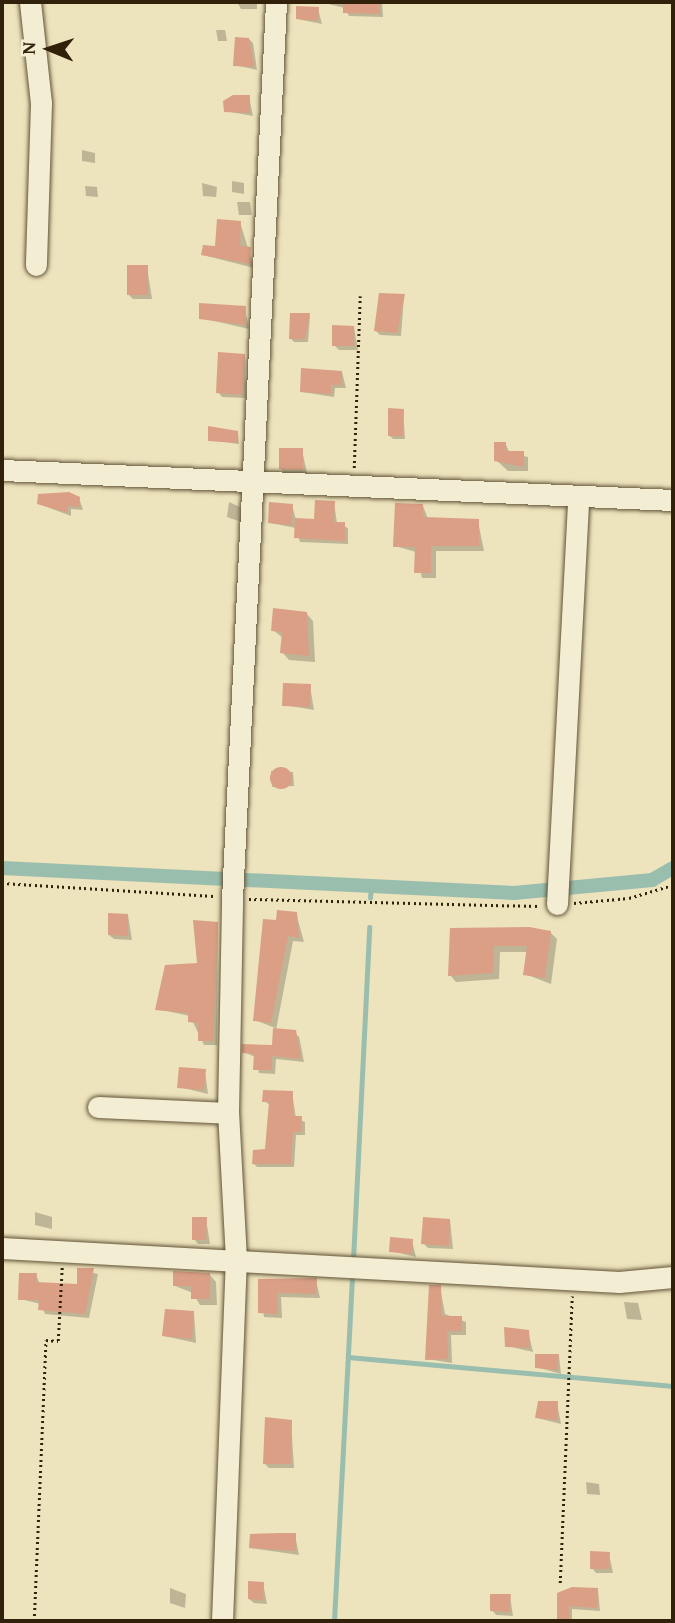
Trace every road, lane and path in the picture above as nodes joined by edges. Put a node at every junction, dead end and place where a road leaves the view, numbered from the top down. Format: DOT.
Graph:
graph roads {
  1 [pos="30,2"];
  2 [pos="276,2"];
  3 [pos="36,265"];
  4 [pos="359,296"];
  5 [pos="2,470"];
  6 [pos="255,486"];
  7 [pos="353,489"];
  8 [pos="578,497"];
  9 [pos="673,500"];
  10 [pos="2,883"];
  11 [pos="673,885"];
  12 [pos="232,899"];
  13 [pos="556,904"];
  14 [pos="98,1107"];
  15 [pos="228,1113"];
  16 [pos="2,1248"];
  17 [pos="62,1251"];
  18 [pos="236,1259"];
  19 [pos="673,1277"];
  20 [pos="572,1279"];
  21 [pos="560,1583"];
  22 [pos="34,1621"];
  23 [pos="222,1621"];
  1 -- 3 [label="street"];
  2 -- 6 [label="street"];
  4 -- 7 [label="path"];
  5 -- 6 [label="street"];
  6 -- 7 [label="street"];
  6 -- 12 [label="street"];
  7 -- 8 [label="street"];
  8 -- 9 [label="street"];
  8 -- 13 [label="street"];
  10 -- 12 [label="path"];
  11 -- 13 [label="path"];
  12 -- 13 [label="path"];
  12 -- 15 [label="street"];
  14 -- 15 [label="street"];
  15 -- 18 [label="street"];
  16 -- 17 [label="street"];
  17 -- 18 [label="street"];
  17 -- 22 [label="path"];
  18 -- 20 [label="street"];
  18 -- 23 [label="street"];
  19 -- 20 [label="street"];
  20 -- 21 [label="path"];
}
